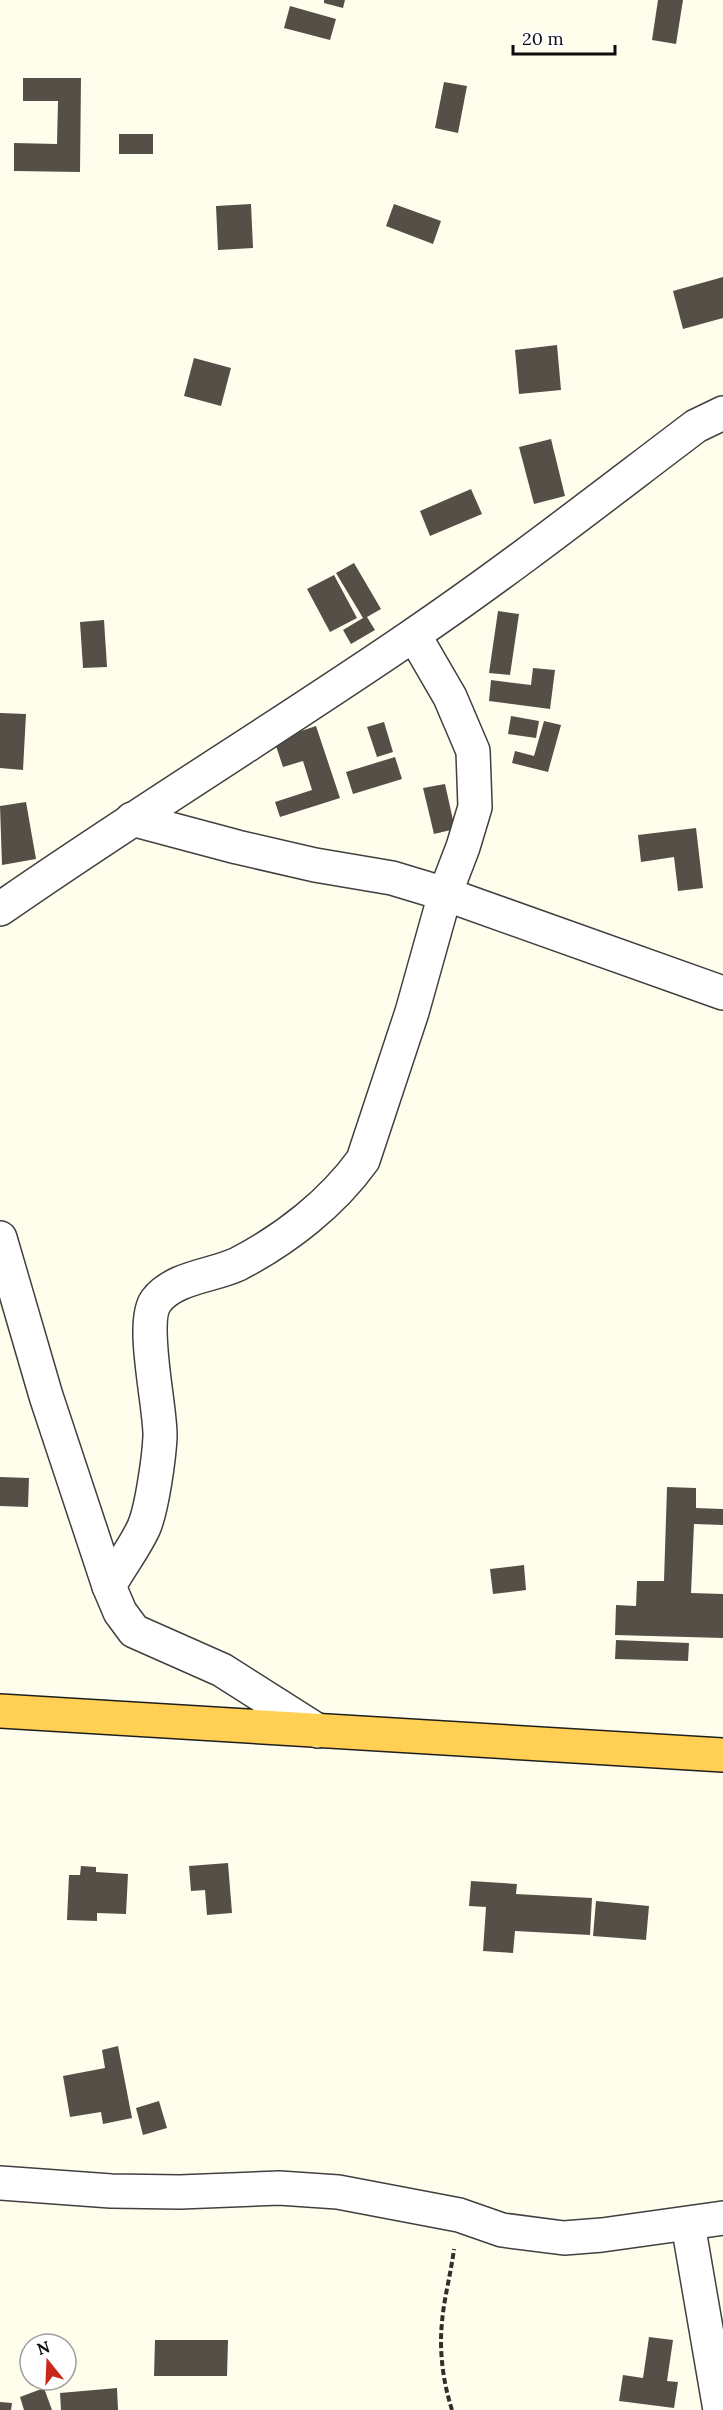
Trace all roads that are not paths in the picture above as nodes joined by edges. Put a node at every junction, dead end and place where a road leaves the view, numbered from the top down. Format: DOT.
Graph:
graph roads {
  1 [pos="723,413"];
  2 [pos="414,635"];
  3 [pos="132,819"];
  4 [pos="445,894"];
  5 [pos="0,909"];
  6 [pos="723,993"];
  7 [pos="0,1238"];
  8 [pos="109,1586"];
  9 [pos="0,1711"];
  10 [pos="318,1731"];
  11 [pos="723,1755"];
  12 [pos="0,2183"];
  13 [pos="723,2218"];
  14 [pos="688,2224"];
  15 [pos="720,2410"];
  1 -- 2 [label="street"];
  2 -- 3 [label="street"];
  2 -- 4 [label="street"];
  3 -- 4 [label="street"];
  3 -- 5 [label="street"];
  4 -- 6 [label="street"];
  4 -- 8 [label="street"];
  7 -- 8 [label="street"];
  8 -- 10 [label="street"];
  9 -- 10 [label="highway"];
  10 -- 11 [label="highway"];
  12 -- 14 [label="street"];
  13 -- 14 [label="street"];
  14 -- 15 [label="street"];
}
